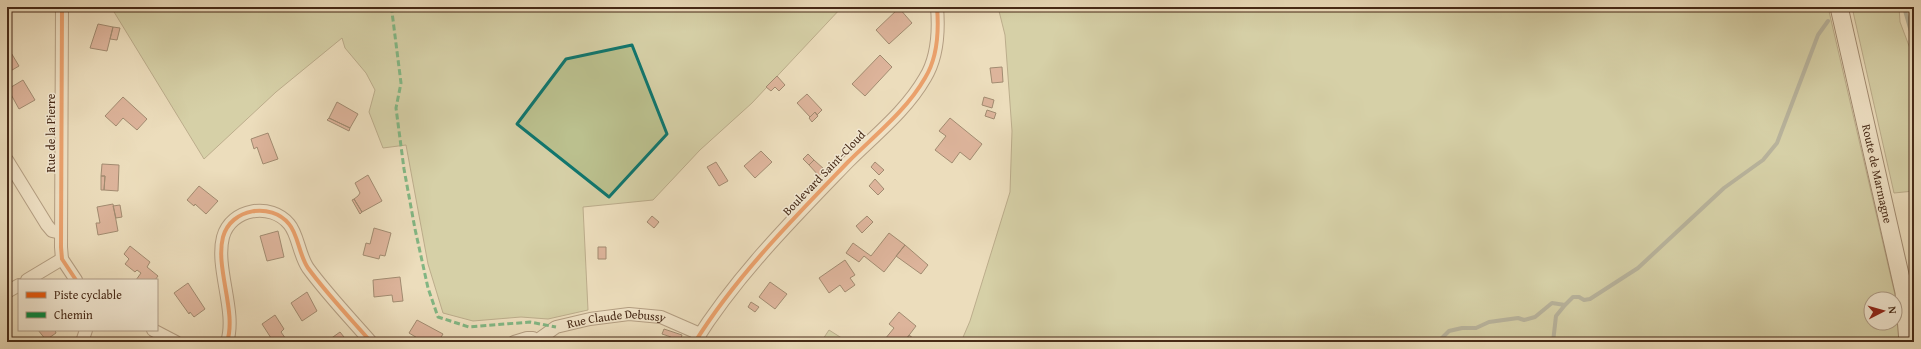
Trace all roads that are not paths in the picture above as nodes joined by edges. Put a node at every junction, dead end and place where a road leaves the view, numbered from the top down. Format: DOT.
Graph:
graph roads {
  1 [pos="62,7"];
  2 [pos="937,7"];
  3 [pos="1839,7"];
  4 [pos="7,160"];
  5 [pos="60,233"];
  6 [pos="62,259"];
  7 [pos="29,279"];
  8 [pos="75,279"];
  9 [pos="18,286"];
  10 [pos="7,292"];
  11 [pos="86,331"];
  12 [pos="155,331"];
  13 [pos="697,338"];
  14 [pos="82,342"];
  15 [pos="176,342"];
  16 [pos="227,342"];
  17 [pos="371,342"];
  18 [pos="514,342"];
  19 [pos="536,342"];
  20 [pos="1908,342"];
  1 -- 5 [label="street, Rue de la Pierre"];
  2 -- 13 [label="street, Boulevard Saint-Cloud"];
  3 -- 20 [label="main road, Route de Marmagne"];
  4 -- 5 [label="street"];
  5 -- 6 [label="street, Rue de la Pierre"];
  6 -- 7 [label="street"];
  6 -- 8 [label="street"];
  9 -- 10 [label="street"];
  11 -- 14 [label="street"];
  12 -- 15 [label="street"];
  13 -- 19 [label="street, Rue Claude Debussy"];
  16 -- 17 [label="street"];
  18 -- 19 [label="street"];
}
